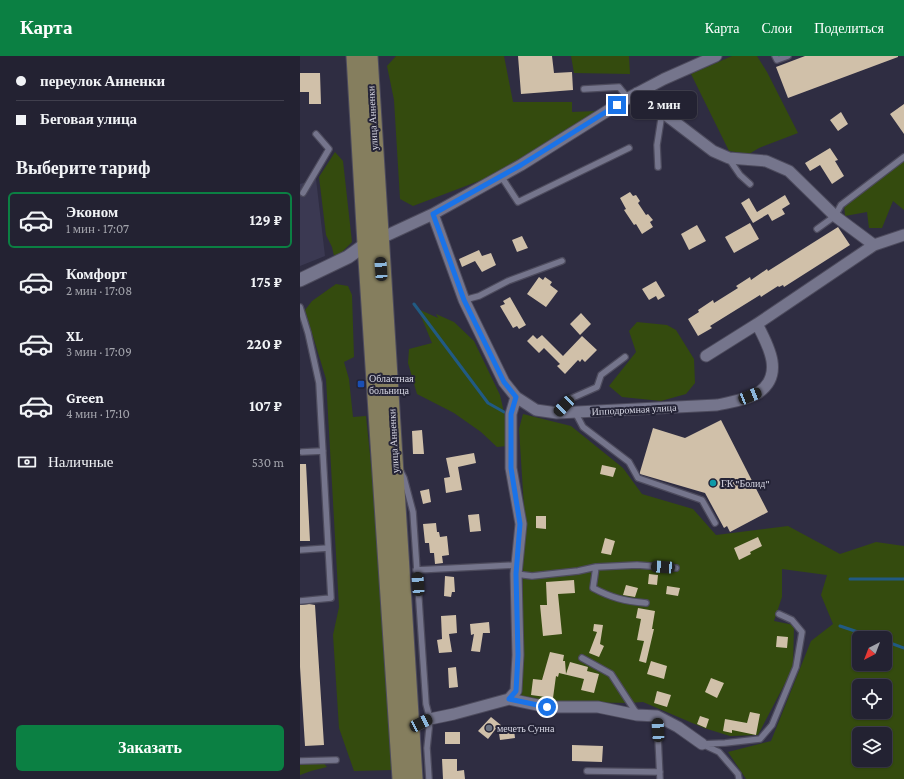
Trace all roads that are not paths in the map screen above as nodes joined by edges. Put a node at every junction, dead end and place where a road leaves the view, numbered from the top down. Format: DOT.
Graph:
graph roads {
  1 [pos="355,56"];
  2 [pos="369,56"];
  3 [pos="716,56"];
  4 [pos="775,56"];
  5 [pos="788,56"];
  6 [pos="584,89"];
  7 [pos="632,95"];
  8 [pos="662,112"];
  9 [pos="316,134"];
  10 [pos="629,148"];
  11 [pos="904,157"];
  12 [pos="729,158"];
  13 [pos="658,166"];
  14 [pos="501,176"];
  15 [pos="750,184"];
  16 [pos="303,193"];
  17 [pos="433,214"];
  18 [pos="835,216"];
  19 [pos="817,230"];
  20 [pos="904,234"];
  21 [pos="373,241"];
  22 [pos="874,245"];
  23 [pos="562,261"];
  24 [pos="300,280"];
  25 [pos="464,300"];
  26 [pos="300,307"];
  27 [pos="757,324"];
  28 [pos="706,356"];
  29 [pos="625,357"];
  30 [pos="516,397"];
  31 [pos="575,412"];
  32 [pos="557,413"];
  33 [pos="323,451"];
  34 [pos="302,452"];
  35 [pos="394,462"];
  36 [pos="715,523"];
  37 [pos="328,548"];
  38 [pos="300,550"];
  39 [pos="596,567"];
  40 [pos="676,568"];
  41 [pos="516,569"];
  42 [pos="416,570"];
  43 [pos="300,601"];
  44 [pos="646,603"];
  45 [pos="779,614"];
  46 [pos="582,658"];
  47 [pos="509,699"];
  48 [pos="637,715"];
  49 [pos="657,716"];
  50 [pos="430,719"];
  51 [pos="411,728"];
  52 [pos="702,744"];
  53 [pos="336,760"];
  54 [pos="300,761"];
  55 [pos="588,771"];
  56 [pos="660,772"];
  57 [pos="401,779"];
  58 [pos="414,779"];
  59 [pos="429,779"];
  60 [pos="660,779"];
  61 [pos="739,779"];
  1 -- 21 [label="main road, улица Анненки"];
  2 -- 21 [label="main road, улица Анненки"];
  3 -- 7 [label="street"];
  4 -- 5 [label="lane"];
  6 -- 7 [label="lane"];
  7 -- 8 [label="street"];
  7 -- 14 [label="street"];
  8 -- 12 [label="street"];
  8 -- 13 [label="lane"];
  9 -- 16 [label="lane"];
  10 -- 14 [label="lane"];
  11 -- 18 [label="lane"];
  12 -- 15 [label="lane"];
  12 -- 18 [label="street"];
  14 -- 17 [label="street"];
  17 -- 21 [label="street"];
  17 -- 25 [label="street, Ипподромная улица"];
  18 -- 19 [label="lane"];
  18 -- 22 [label="street"];
  20 -- 22 [label="street"];
  21 -- 24 [label="street"];
  21 -- 35 [label="main road, улица Анненки"];
  21 -- 57 [label="main road, улица Анненки"];
  22 -- 27 [label="street"];
  23 -- 25 [label="lane"];
  25 -- 30 [label="street, Ипподромная улица"];
  26 -- 33 [label="lane"];
  27 -- 28 [label="street"];
  27 -- 31 [label="street, Ипподромная улица"];
  29 -- 32 [label="lane"];
  30 -- 32 [label="street, Ипподромная улица"];
  30 -- 41 [label="street"];
  31 -- 32 [label="street, Ипподромная улица"];
  31 -- 36 [label="lane"];
  33 -- 34 [label="lane"];
  33 -- 37 [label="lane"];
  35 -- 42 [label="lane"];
  35 -- 51 [label="main road, улица Анненки"];
  37 -- 38 [label="lane"];
  37 -- 43 [label="lane"];
  39 -- 40 [label="lane"];
  39 -- 41 [label="lane"];
  39 -- 44 [label="lane"];
  41 -- 42 [label="lane"];
  41 -- 47 [label="street"];
  42 -- 50 [label="lane"];
  45 -- 52 [label="lane"];
  46 -- 48 [label="lane"];
  47 -- 48 [label="street"];
  47 -- 50 [label="street"];
  48 -- 49 [label="street"];
  49 -- 52 [label="street"];
  49 -- 56 [label="lane"];
  50 -- 51 [label="street"];
  50 -- 59 [label="lane"];
  51 -- 58 [label="main road, улица Анненки"];
  52 -- 61 [label="lane"];
  53 -- 54 [label="lane"];
  55 -- 56 [label="lane"];
  56 -- 60 [label="lane"];
}
